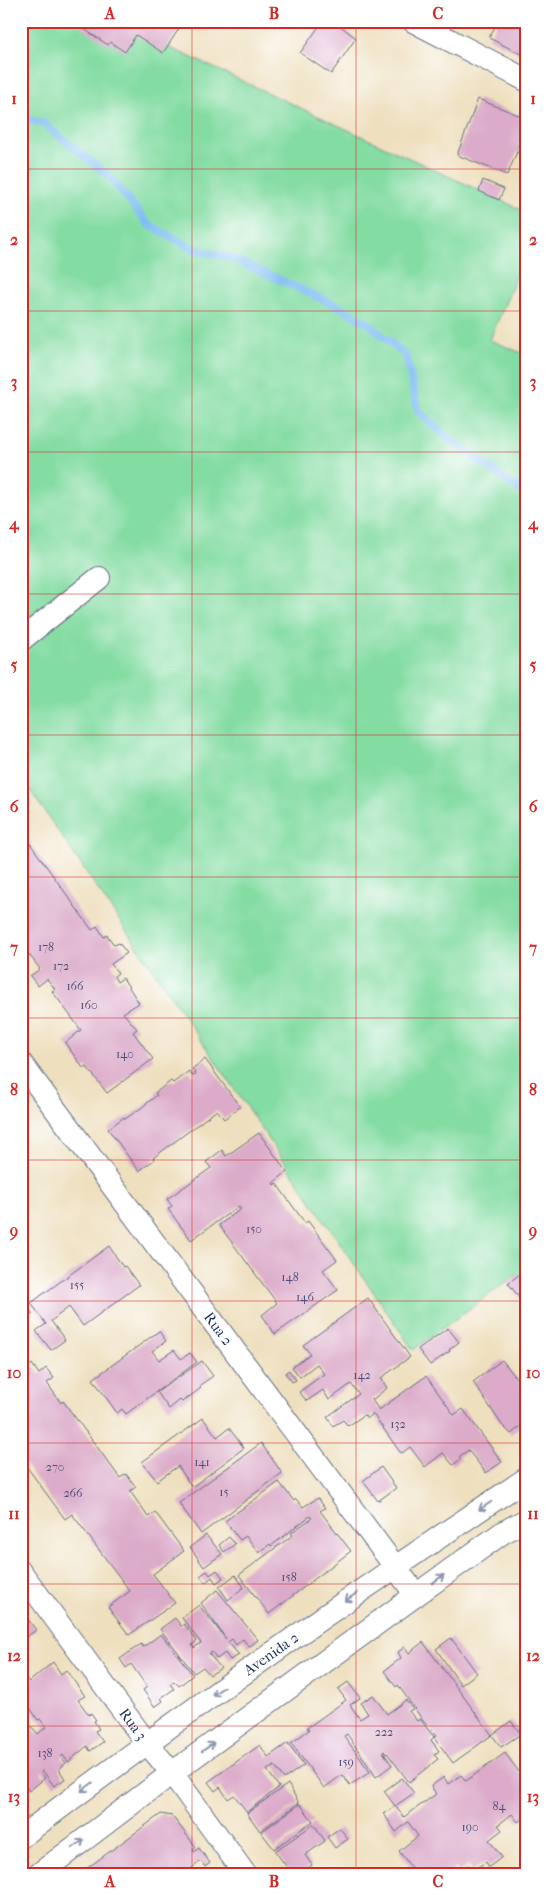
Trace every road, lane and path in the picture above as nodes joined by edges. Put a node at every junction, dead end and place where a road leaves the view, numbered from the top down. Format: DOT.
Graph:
graph roads {
  1 [pos="413,21"];
  2 [pos="526,80"];
  3 [pos="98,578"];
  4 [pos="21,640"];
  5 [pos="21,1063"];
  6 [pos="526,1479"];
  7 [pos="526,1520"];
  8 [pos="394,1566"];
  9 [pos="21,1572"];
  10 [pos="416,1595"];
  11 [pos="146,1742"];
  12 [pos="172,1774"];
  13 [pos="21,1836"];
  14 [pos="39,1874"];
  15 [pos="245,1874"];
  1 -- 2 [label="street"];
  3 -- 4 [label="street"];
  5 -- 8 [label="street, Rua 2"];
  6 -- 8 [label="street, Avenida 2, one-way"];
  10 -- 7 [label="street, one-way"];
  8 -- 10 [label="street, Rua 2"];
  8 -- 11 [label="street, Avenida 2, one-way"];
  9 -- 11 [label="street, Rua 3"];
  12 -- 10 [label="street, one-way"];
  11 -- 12 [label="street, Rua 3"];
  11 -- 13 [label="street, Avenida 2, one-way"];
  14 -- 12 [label="street, one-way"];
  12 -- 15 [label="street, Rua 3"];
}
